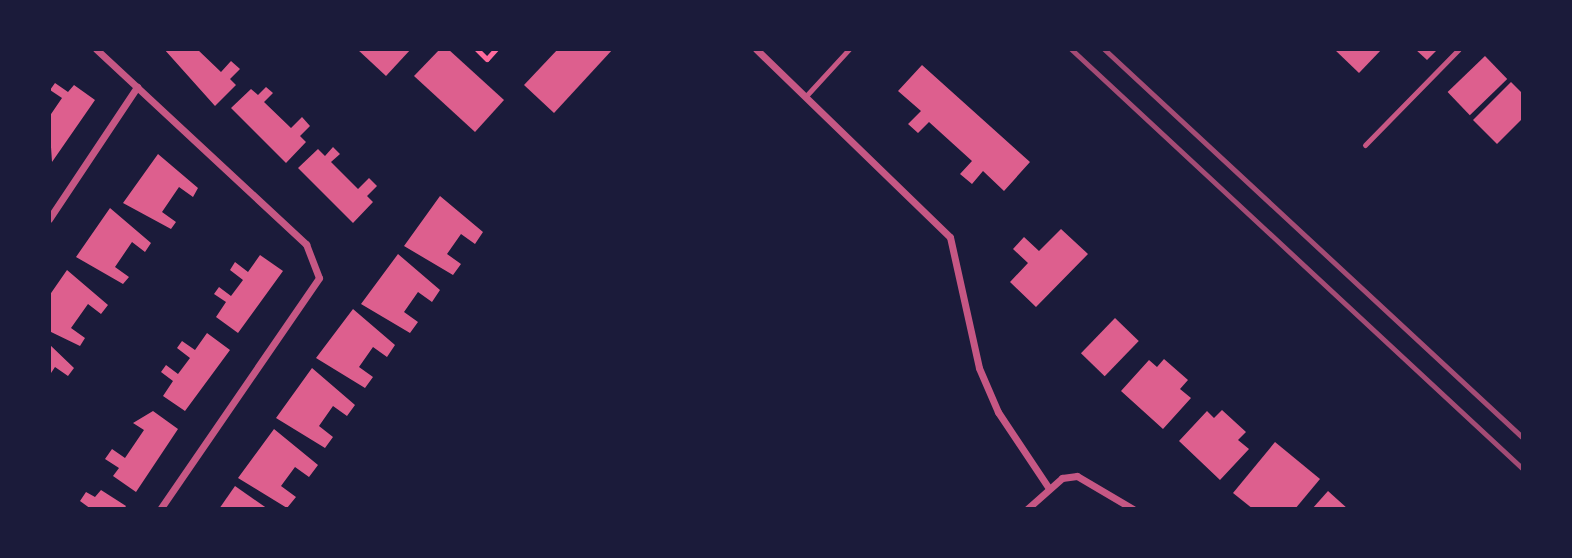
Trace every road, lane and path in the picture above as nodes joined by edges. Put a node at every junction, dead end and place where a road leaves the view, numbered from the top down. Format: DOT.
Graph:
graph roads {
  1 [pos="96,49"];
  2 [pos="477,49"];
  3 [pos="496,49"];
  4 [pos="756,49"];
  5 [pos="849,49"];
  6 [pos="1459,49"];
  7 [pos="137,87"];
  8 [pos="806,96"];
  9 [pos="1365,145"];
  10 [pos="49,219"];
  11 [pos="1048,487"];
  12 [pos="160,509"];
  13 [pos="1027,509"];
  14 [pos="1133,509"];
  1 -- 7 [label="street"];
  2 -- 3 [label="path"];
  4 -- 8 [label="street"];
  5 -- 8 [label="lane"];
  6 -- 9 [label="lane"];
  7 -- 10 [label="street"];
  7 -- 12 [label="street"];
  8 -- 11 [label="street"];
  11 -- 13 [label="street"];
  11 -- 14 [label="street"];
}
